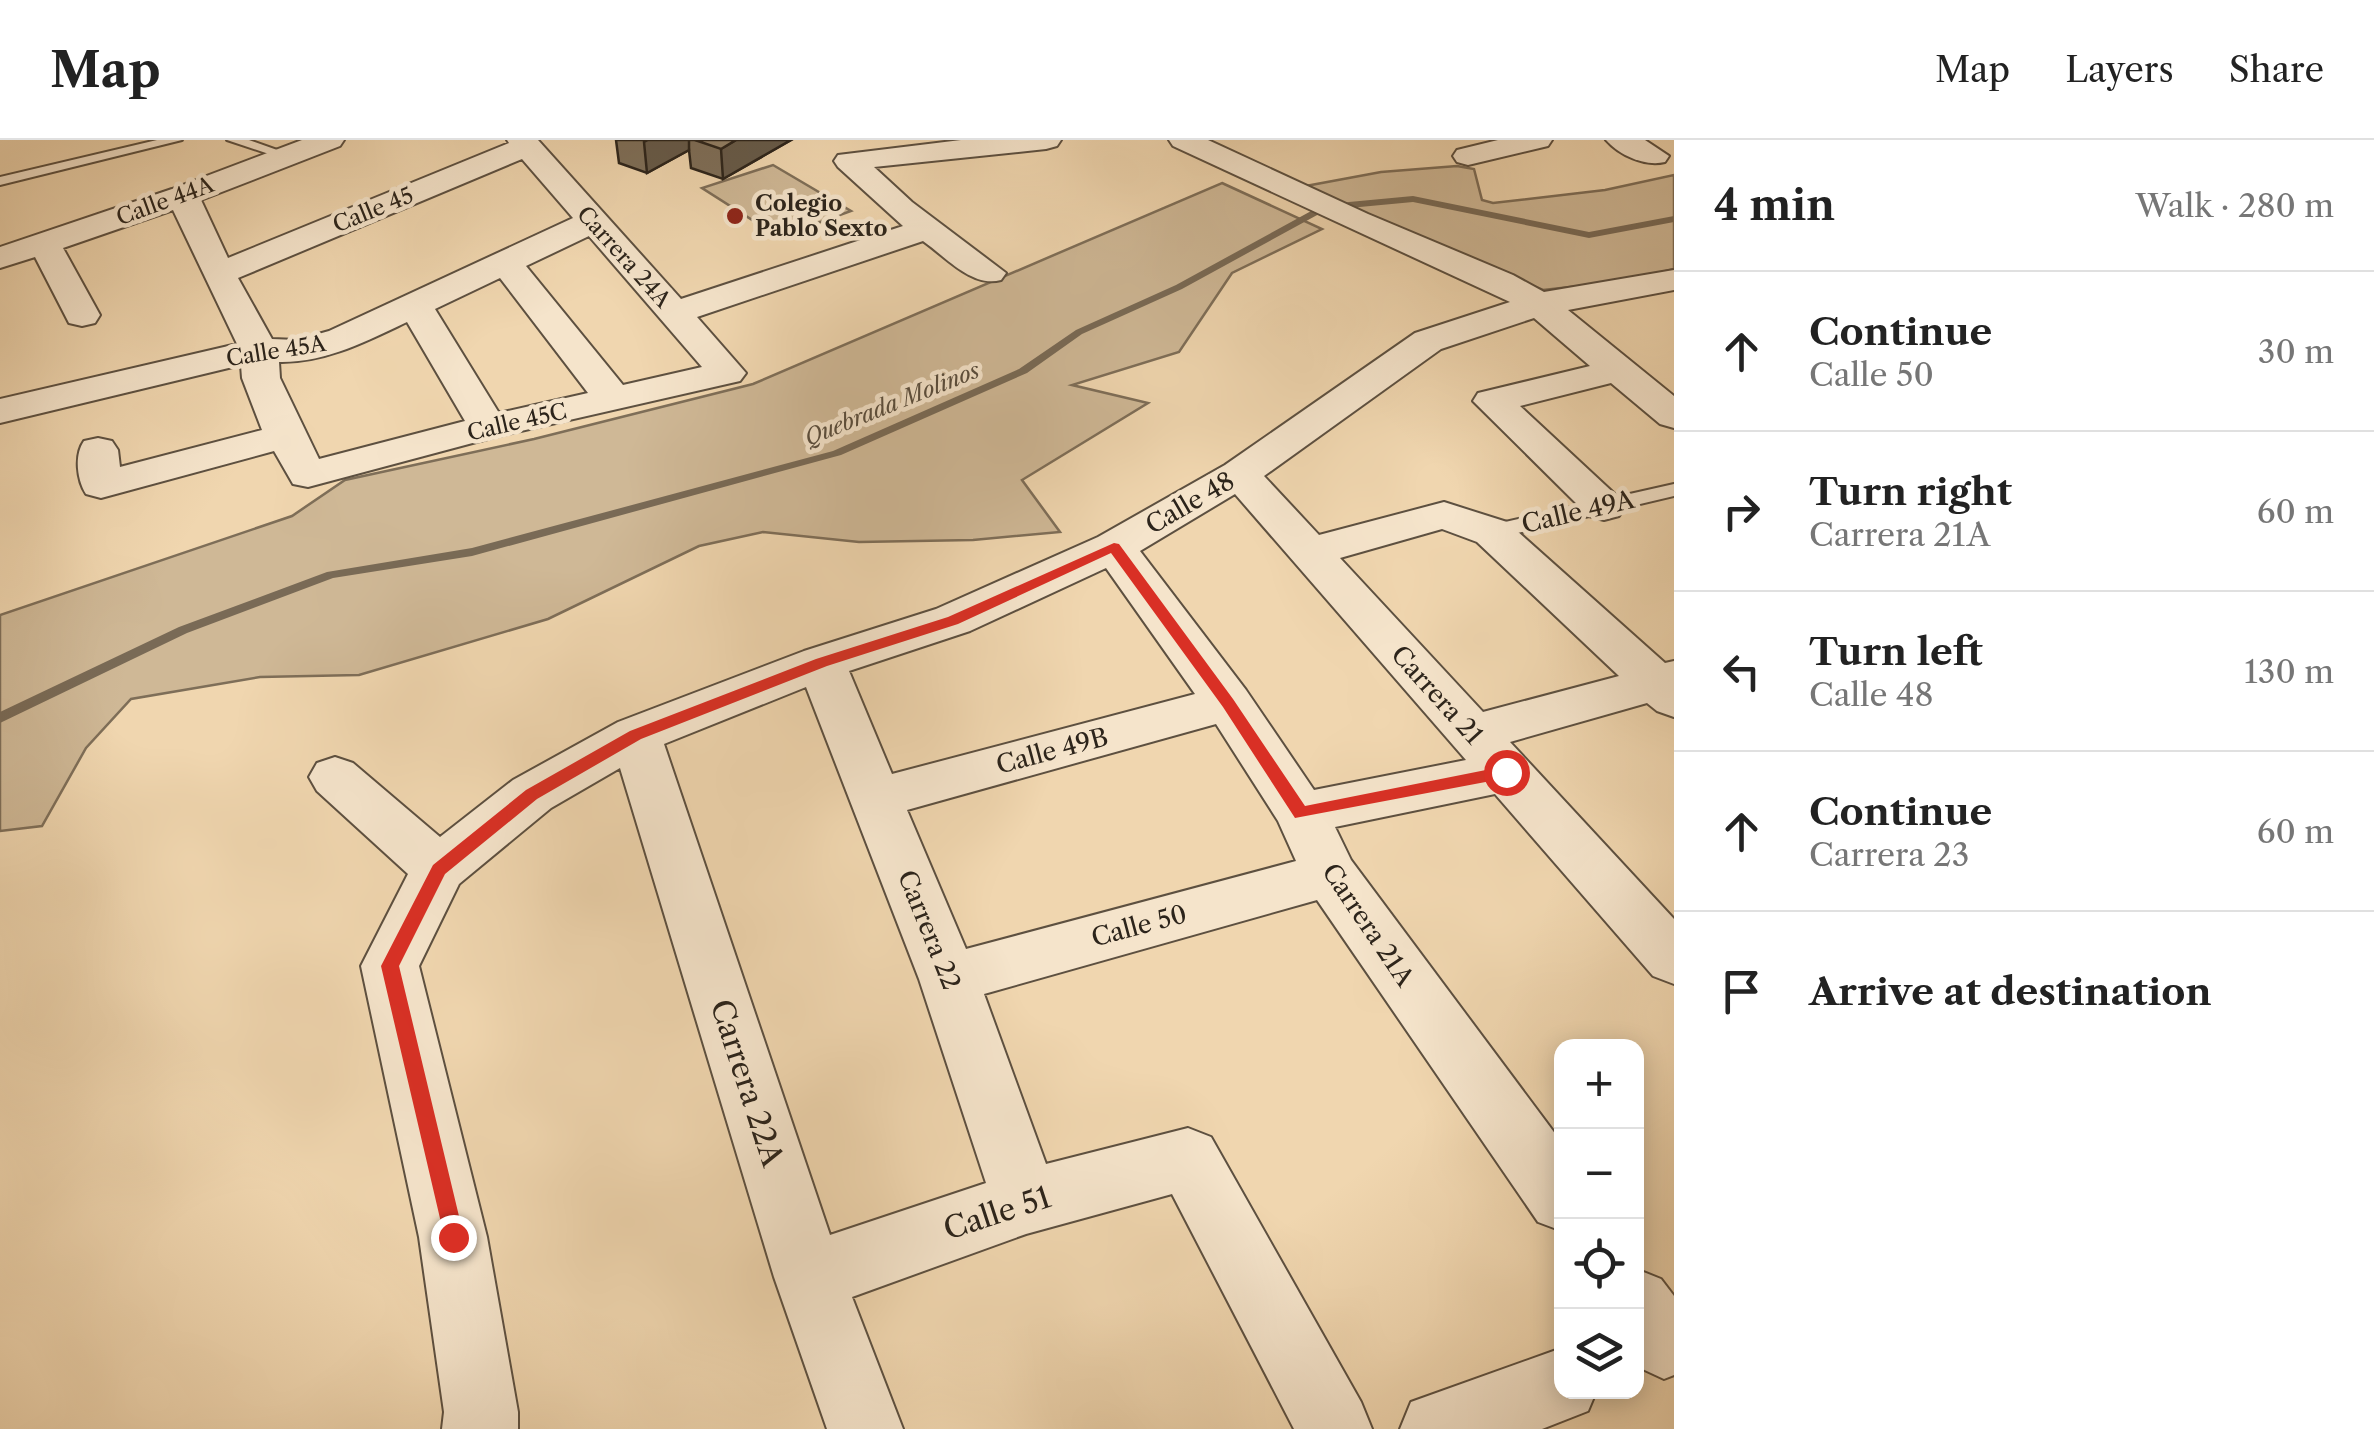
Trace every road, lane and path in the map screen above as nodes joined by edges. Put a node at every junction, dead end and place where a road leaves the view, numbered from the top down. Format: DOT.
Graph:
graph roads {
  1 [pos="174,140"];
  2 [pos="234,140"];
  3 [pos="329,140"];
  4 [pos="1046,140"];
  5 [pos="1184,140"];
  6 [pos="1536,140"];
  7 [pos="1621,140"];
  8 [pos="525,143"];
  9 [pos="287,156"];
  10 [pos="1468,156"];
  11 [pos="1654,156"];
  12 [pos="0,180"];
  13 [pos="183,196"];
  14 [pos="592,222"];
  15 [pos="928,228"];
  16 [pos="44,243"];
  17 [pos="0,258"];
  18 [pos="506,263"];
  19 [pos="989,272"];
  20 [pos="218,274"];
  21 [pos="1674,280"];
  22 [pos="1540,304"];
  23 [pos="416,306"];
  24 [pos="674,313"];
  25 [pos="82,315"];
  26 [pos="259,350"];
  27 [pos="726,373"];
  28 [pos="1674,374"];
  29 [pos="1626,376"];
  30 [pos="615,401"];
  31 [pos="0,411"];
  32 [pos="1674,416"];
  33 [pos="488,427"];
  34 [pos="285,436"];
  35 [pos="98,450"];
  36 [pos="1240,474"];
  37 [pos="1674,490"];
  38 [pos="1604,507"];
  39 [pos="1492,532"];
  40 [pos="1114,547"];
  41 [pos="1309,552"];
  42 [pos="821,663"];
  43 [pos="1668,686"];
  44 [pos="1228,703"];
  45 [pos="1472,734"];
  46 [pos="636,735"];
  47 [pos="1506,772"];
  48 [pos="334,777"];
  49 [pos="876,798"];
  50 [pos="1301,813"];
  51 [pos="439,870"];
  52 [pos="1330,874"];
  53 [pos="1674,959"];
  54 [pos="949,978"];
  55 [pos="1554,1188"];
  56 [pos="1026,1202"];
  57 [pos="809,1277"];
  58 [pos="1529,1407"];
  59 [pos="480,1429"];
  60 [pos="865,1429"];
  61 [pos="1334,1429"];
  62 [pos="1438,1429"];
  1 -- 12 [label="lane"];
  2 -- 9 [label="lane"];
  3 -- 9 [label="street, Calle 44A"];
  4 -- 15 [label="street"];
  5 -- 22 [label="street"];
  6 -- 10 [label="street"];
  7 -- 11 [label="street"];
  8 -- 14 [label="street, Carrera 24A"];
  8 -- 20 [label="street, Calle 45"];
  9 -- 13 [label="street, Calle 44A"];
  13 -- 16 [label="street, Calle 44A"];
  13 -- 20 [label="street"];
  14 -- 18 [label="street, Calle 45A"];
  14 -- 24 [label="street, Carrera 24A"];
  15 -- 19 [label="street"];
  15 -- 24 [label="street"];
  16 -- 17 [label="street, Calle 44A"];
  16 -- 25 [label="street"];
  18 -- 23 [label="street, Calle 45A"];
  18 -- 30 [label="street"];
  20 -- 26 [label="street"];
  21 -- 22 [label="street, Calle 48"];
  22 -- 29 [label="street"];
  22 -- 36 [label="street, Calle 48"];
  23 -- 26 [label="street, Calle 45A"];
  23 -- 33 [label="street"];
  24 -- 27 [label="street, Carrera 24A"];
  26 -- 31 [label="street, Calle 45A"];
  26 -- 34 [label="street"];
  27 -- 30 [label="street, Calle 45C"];
  28 -- 29 [label="street"];
  29 -- 32 [label="street"];
  29 -- 38 [label="street"];
  30 -- 33 [label="street, Calle 45C"];
  33 -- 34 [label="street, Calle 45C"];
  34 -- 35 [label="street"];
  36 -- 40 [label="street, Calle 48"];
  36 -- 41 [label="street, Carrera 21"];
  37 -- 38 [label="lane, Calle 49A"];
  38 -- 39 [label="lane, Calle 49A"];
  39 -- 41 [label="street, Calle 49A"];
  39 -- 43 [label="street"];
  40 -- 42 [label="street, Calle 48"];
  40 -- 44 [label="street, Carrera 21A"];
  41 -- 45 [label="street, Carrera 21"];
  42 -- 46 [label="street, Calle 48"];
  42 -- 49 [label="street, Carrera 22"];
  43 -- 45 [label="street"];
  44 -- 49 [label="street, Calle 49B"];
  44 -- 50 [label="street, Carrera 21A"];
  45 -- 47 [label="street, Carrera 21"];
  46 -- 51 [label="street, Calle 48"];
  46 -- 57 [label="street, Carrera 22A"];
  47 -- 50 [label="street"];
  47 -- 53 [label="street, Carrera 21"];
  48 -- 51 [label="street"];
  49 -- 54 [label="street, Carrera 22"];
  50 -- 52 [label="street, Carrera 21A"];
  51 -- 59 [label="street"];
  52 -- 54 [label="street, Calle 50"];
  52 -- 55 [label="street, Carrera 21A"];
  54 -- 56 [label="street, Carrera 22"];
  56 -- 57 [label="street, Calle 51"];
  56 -- 61 [label="street, Calle 51"];
  57 -- 60 [label="street, Carrera 22A"];
  58 -- 62 [label="street"];
}
